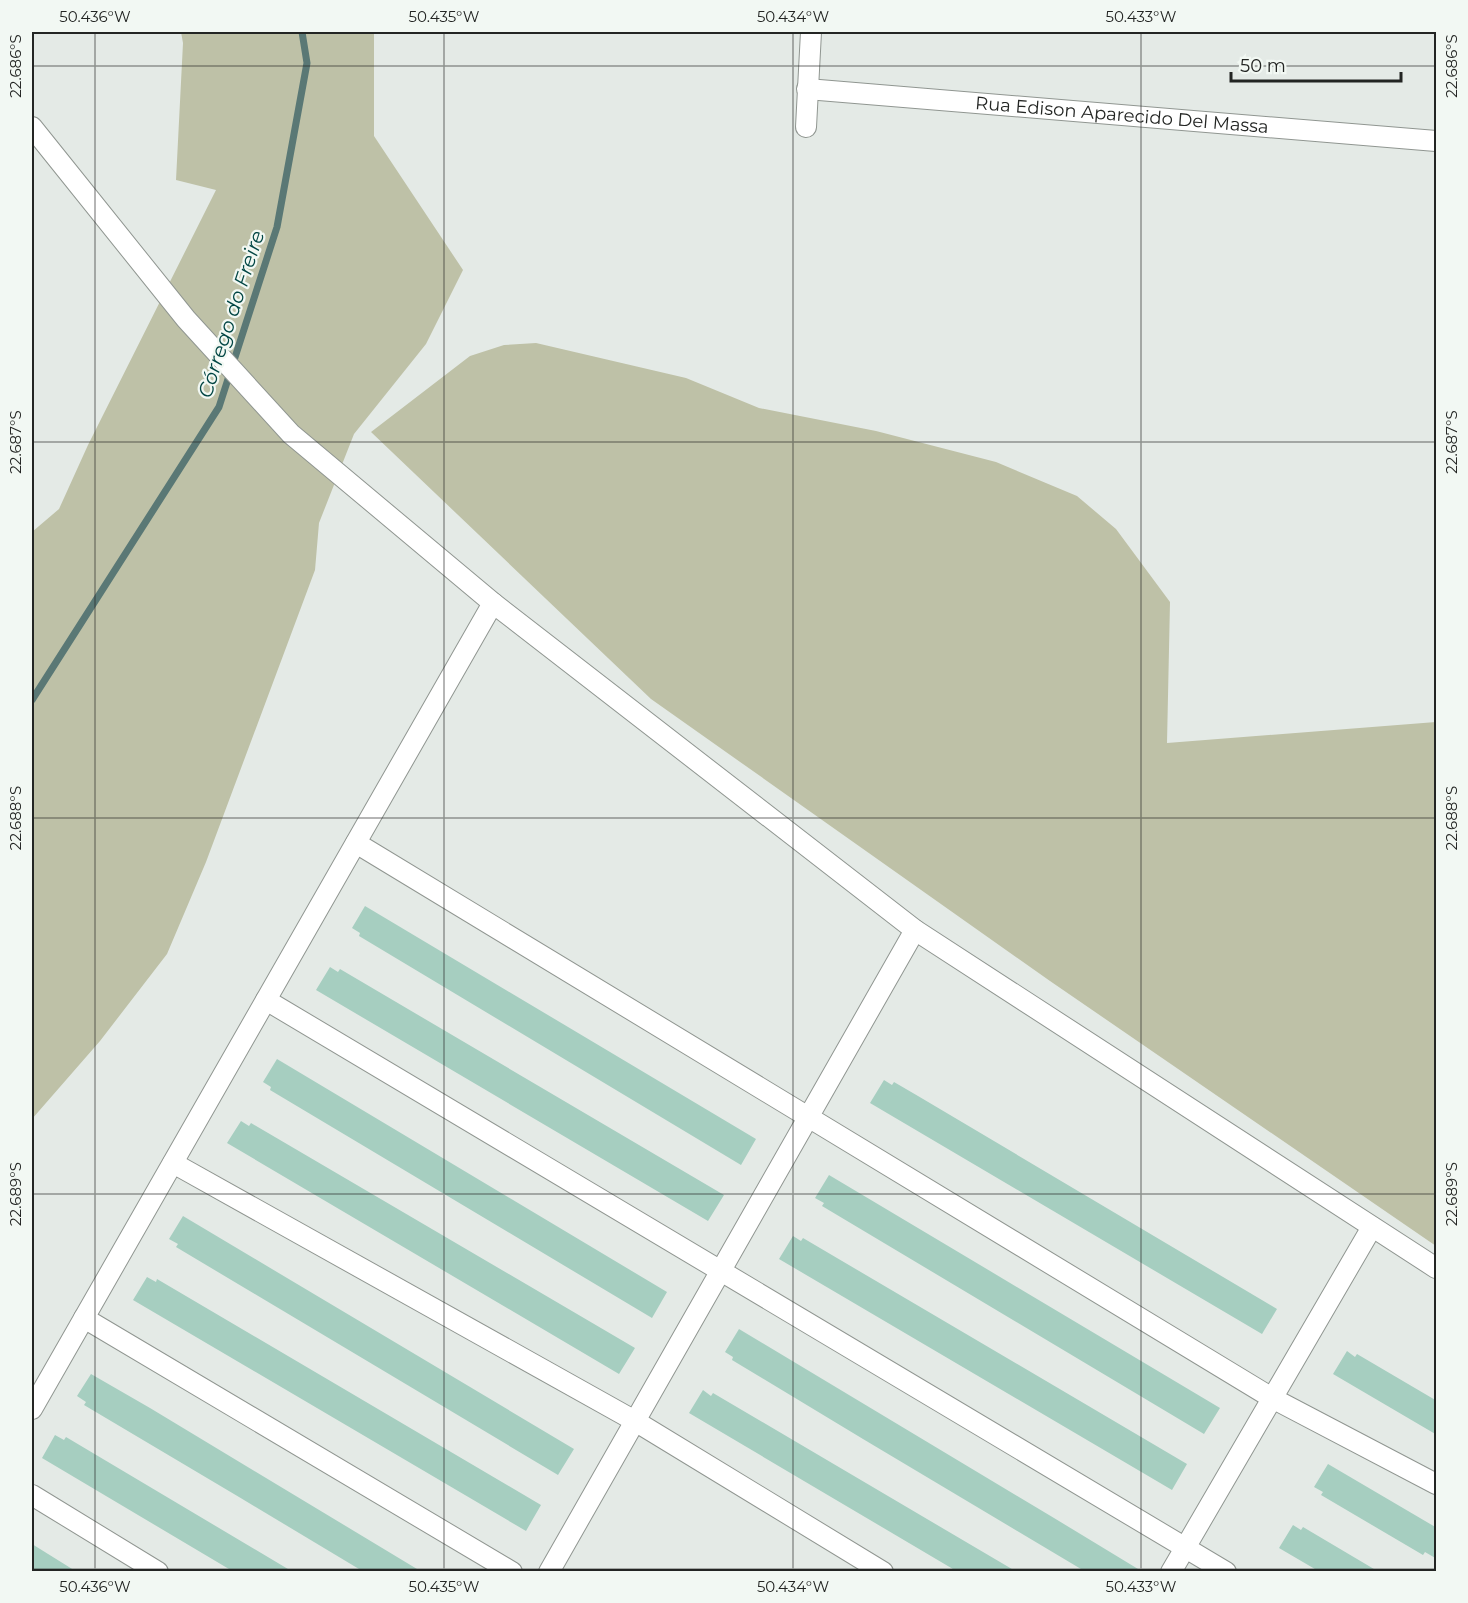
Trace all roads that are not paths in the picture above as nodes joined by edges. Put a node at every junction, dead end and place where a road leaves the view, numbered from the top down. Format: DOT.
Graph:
graph roads {
  1 [pos="811,32"];
  2 [pos="807,89"];
  3 [pos="32,127"];
  4 [pos="806,127"];
  5 [pos="1437,141"];
  6 [pos="494,603"];
  7 [pos="356,843"];
  8 [pos="915,930"];
  9 [pos="266,1000"];
  10 [pos="808,1116"];
  11 [pos="173,1163"];
  12 [pos="1372,1227"];
  13 [pos="1437,1268"];
  14 [pos="721,1269"];
  15 [pos="84,1318"];
  16 [pos="1272,1398"];
  17 [pos="32,1409"];
  18 [pos="635,1421"];
  19 [pos="1437,1484"];
  20 [pos="32,1495"];
  21 [pos="1185,1547"];
  22 [pos="158,1572"];
  23 [pos="512,1572"];
  24 [pos="549,1572"];
  25 [pos="882,1572"];
  26 [pos="1171,1572"];
  27 [pos="1226,1572"];
  1 -- 2 [label="street"];
  2 -- 4 [label="street"];
  2 -- 5 [label="street, Rua Edison Aparecido Del Massa"];
  3 -- 6 [label="street"];
  6 -- 7 [label="street"];
  6 -- 8 [label="street"];
  7 -- 9 [label="street"];
  7 -- 10 [label="street"];
  8 -- 10 [label="street"];
  8 -- 12 [label="street"];
  9 -- 11 [label="street"];
  9 -- 14 [label="street"];
  10 -- 14 [label="street"];
  10 -- 16 [label="street"];
  11 -- 15 [label="street"];
  11 -- 18 [label="street"];
  12 -- 13 [label="street"];
  12 -- 16 [label="street"];
  14 -- 18 [label="street"];
  14 -- 21 [label="street"];
  15 -- 17 [label="street"];
  15 -- 23 [label="street"];
  16 -- 19 [label="street"];
  16 -- 21 [label="street"];
  18 -- 24 [label="street"];
  18 -- 25 [label="street"];
  20 -- 22 [label="street"];
  21 -- 26 [label="street"];
  21 -- 27 [label="street"];
}
